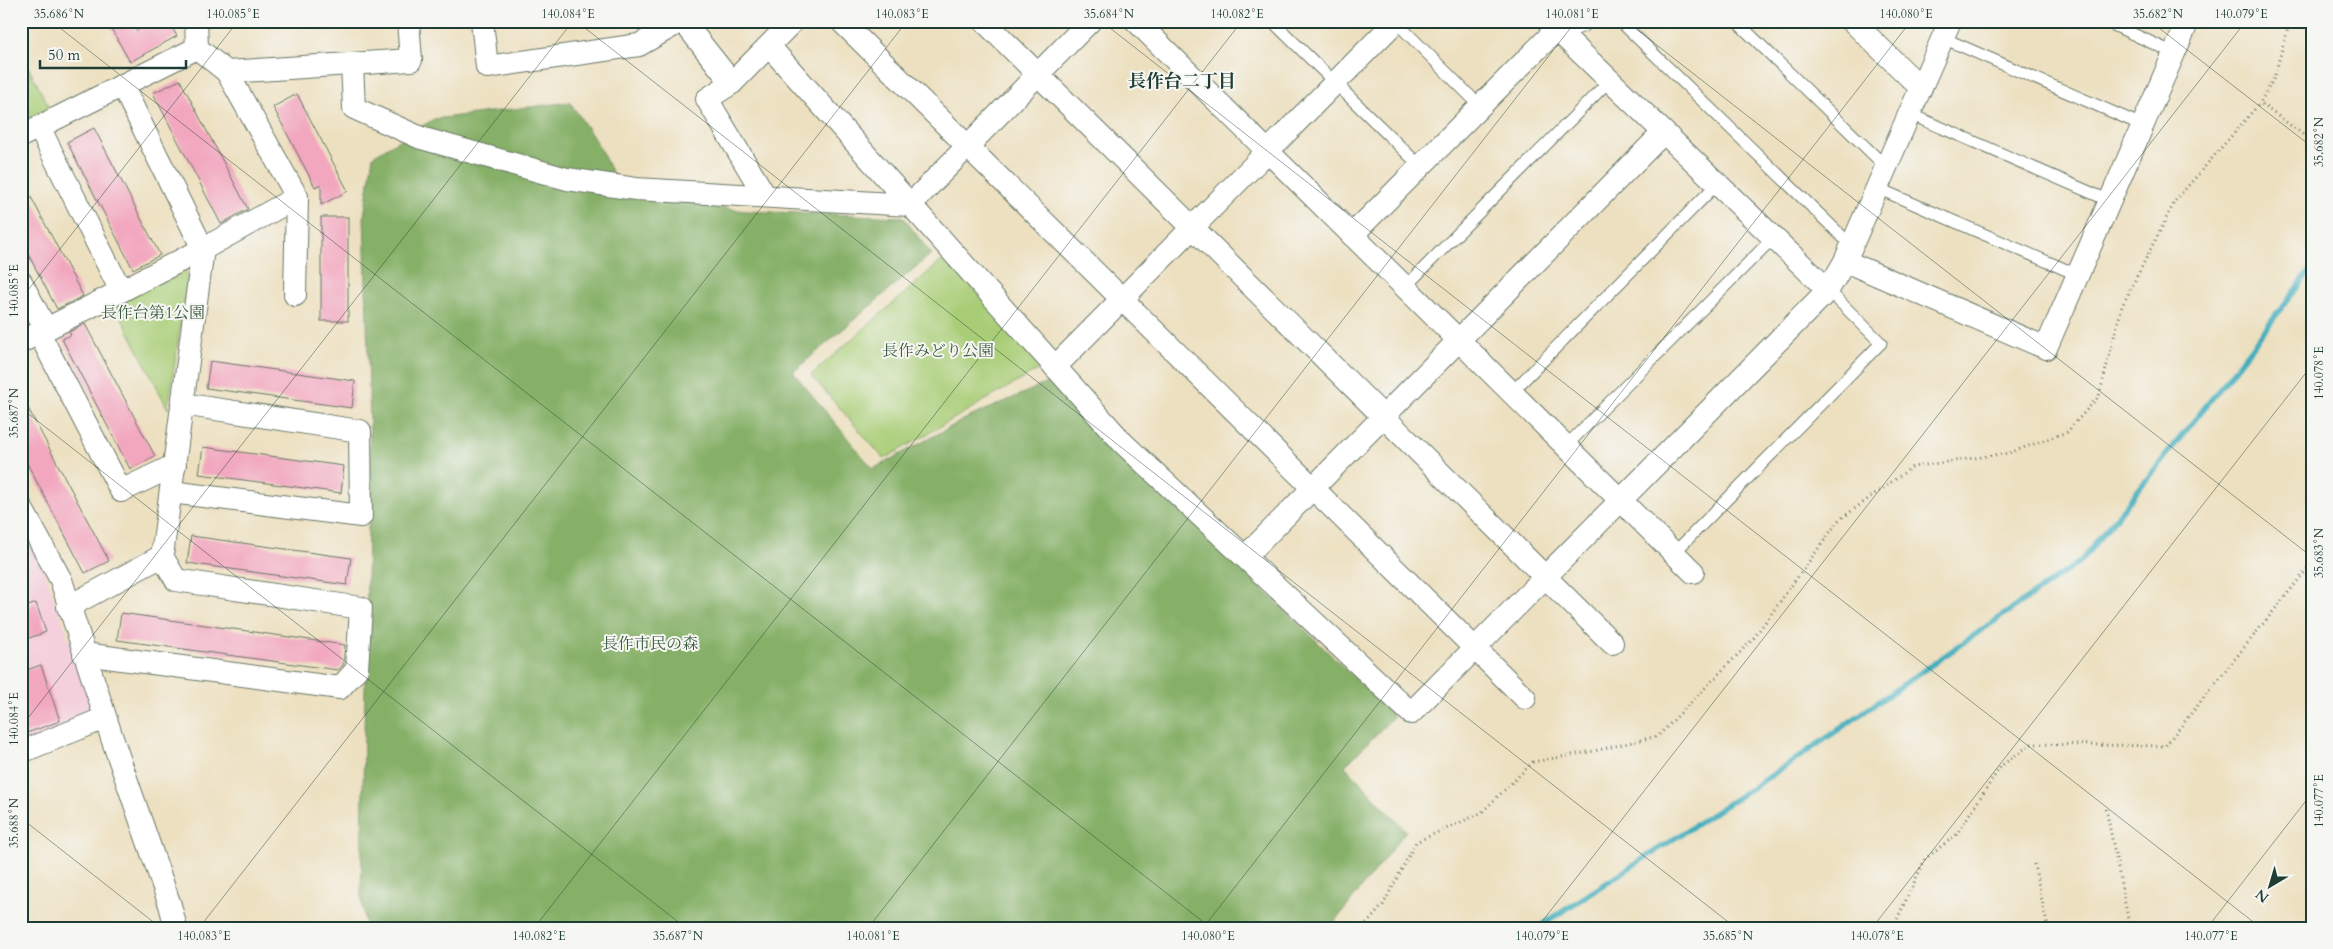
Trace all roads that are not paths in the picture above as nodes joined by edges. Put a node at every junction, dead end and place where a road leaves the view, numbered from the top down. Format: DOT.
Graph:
graph roads {
  1 [pos="196,21"];
  2 [pos="408,21"];
  3 [pos="482,21"];
  4 [pos="682,21"];
  5 [pos="793,21"];
  6 [pos="841,21"];
  7 [pos="984,21"];
  8 [pos="1090,21"];
  9 [pos="1136,21"];
  10 [pos="1272,21"];
  11 [pos="1395,21"];
  12 [pos="1582,21"];
  13 [pos="1620,21"];
  14 [pos="1736,21"];
  15 [pos="1852,21"];
  16 [pos="2105,21"];
  17 [pos="2188,21"];
  18 [pos="1552,26"];
  19 [pos="1946,30"];
  20 [pos="768,46"];
  21 [pos="197,48"];
  22 [pos="2174,53"];
  23 [pos="352,64"];
  24 [pos="227,72"];
  25 [pos="1038,74"];
  26 [pos="1609,81"];
  27 [pos="732,83"];
  28 [pos="1335,83"];
  29 [pos="122,85"];
  30 [pos="1921,88"];
  31 [pos="1480,106"];
  32 [pos="1910,114"];
  33 [pos="2142,126"];
  34 [pos="30,132"];
  35 [pos="1663,133"];
  36 [pos="967,146"];
  37 [pos="1267,151"];
  38 [pos="1420,166"];
  39 [pos="1886,167"];
  40 [pos="1717,184"];
  41 [pos="1877,188"];
  42 [pos="765,196"];
  43 [pos="297,197"];
  44 [pos="2110,201"];
  45 [pos="910,205"];
  46 [pos="1192,227"];
  47 [pos="1352,235"];
  48 [pos="1773,238"];
  49 [pos="203,249"];
  50 [pos="1849,253"];
  51 [pos="2078,275"];
  52 [pos="21,282"];
  53 [pos="1405,287"];
  54 [pos="1828,290"];
  55 [pos="121,291"];
  56 [pos="296,295"];
  57 [pos="1122,299"];
  58 [pos="35,335"];
  59 [pos="1459,340"];
  60 [pos="1055,367"];
  61 [pos="1512,392"];
  62 [pos="182,404"];
  63 [pos="1384,417"];
  64 [pos="1566,446"];
  65 [pos="175,464"];
  66 [pos="1313,488"];
  67 [pos="171,492"];
  68 [pos="1621,500"];
  69 [pos="21,507"];
  70 [pos="1674,553"];
  71 [pos="162,556"];
  72 [pos="1245,557"];
  73 [pos="1693,572"];
  74 [pos="1545,577"];
  75 [pos="68,607"];
  76 [pos="1612,643"];
  77 [pos="1475,648"];
  78 [pos="84,654"];
  79 [pos="1525,698"];
  80 [pos="105,718"];
  81 [pos="21,752"];
  82 [pos="176,928"];
  1 -- 21 [label="street"];
  2 -- 23 [label="street"];
  3 -- 4 [label="street"];
  4 -- 27 [label="street"];
  5 -- 20 [label="street"];
  6 -- 36 [label="street"];
  7 -- 25 [label="street"];
  8 -- 25 [label="street"];
  9 -- 37 [label="street"];
  10 -- 28 [label="lane"];
  11 -- 28 [label="street"];
  11 -- 31 [label="lane"];
  12 -- 18 [label="street"];
  13 -- 50 [label="lane"];
  14 -- 39 [label="lane"];
  15 -- 30 [label="street"];
  16 -- 22 [label="lane"];
  17 -- 22 [label="street"];
  18 -- 26 [label="street"];
  18 -- 31 [label="street"];
  19 -- 30 [label="street"];
  19 -- 33 [label="lane"];
  20 -- 27 [label="street"];
  20 -- 45 [label="street"];
  21 -- 24 [label="street"];
  21 -- 29 [label="street"];
  22 -- 33 [label="street"];
  23 -- 24 [label="street"];
  23 -- 42 [label="street"];
  24 -- 43 [label="street"];
  25 -- 36 [label="street"];
  25 -- 46 [label="street"];
  26 -- 35 [label="street"];
  26 -- 53 [label="lane"];
  27 -- 42 [label="street"];
  28 -- 37 [label="street"];
  28 -- 38 [label="lane"];
  29 -- 34 [label="street"];
  29 -- 49 [label="street"];
  30 -- 32 [label="street"];
  31 -- 38 [label="street"];
  32 -- 39 [label="street"];
  32 -- 44 [label="lane"];
  33 -- 44 [label="street"];
  34 -- 55 [label="street"];
  35 -- 40 [label="street"];
  35 -- 59 [label="street"];
  36 -- 45 [label="street"];
  36 -- 57 [label="street"];
  37 -- 46 [label="street"];
  37 -- 47 [label="street"];
  38 -- 47 [label="street"];
  39 -- 41 [label="street"];
  40 -- 48 [label="street"];
  40 -- 61 [label="lane"];
  41 -- 50 [label="street"];
  41 -- 51 [label="lane"];
  42 -- 45 [label="street"];
  43 -- 49 [label="street"];
  43 -- 56 [label="street"];
  44 -- 51 [label="street"];
  45 -- 60 [label="street"];
  46 -- 57 [label="street"];
  46 -- 63 [label="street"];
  47 -- 53 [label="street"];
  48 -- 54 [label="street"];
  48 -- 64 [label="lane"];
  49 -- 55 [label="street"];
  49 -- 62 [label="street"];
  50 -- 51 [label="street"];
  50 -- 54 [label="street"];
  52 -- 58 [label="street"];
  53 -- 59 [label="street"];
  54 -- 68 [label="street"];
  54 -- 70 [label="lane"];
  55 -- 58 [label="street"];
  57 -- 60 [label="street"];
  57 -- 66 [label="street"];
  58 -- 65 [label="street"];
  59 -- 61 [label="street"];
  59 -- 63 [label="street"];
  60 -- 72 [label="street"];
  61 -- 64 [label="street"];
  62 -- 65 [label="street"];
  62 -- 67 [label="street"];
  63 -- 66 [label="street"];
  63 -- 74 [label="street"];
  64 -- 68 [label="street"];
  65 -- 67 [label="street"];
  66 -- 72 [label="street"];
  66 -- 77 [label="street"];
  67 -- 71 [label="street"];
  68 -- 70 [label="street"];
  68 -- 74 [label="street"];
  69 -- 75 [label="street"];
  70 -- 73 [label="street"];
  71 -- 75 [label="street"];
  71 -- 78 [label="street"];
  72 -- 77 [label="street"];
  74 -- 76 [label="street"];
  74 -- 77 [label="street"];
  75 -- 78 [label="street"];
  77 -- 79 [label="street"];
  78 -- 80 [label="street"];
  80 -- 81 [label="street"];
  80 -- 82 [label="street"];
}
